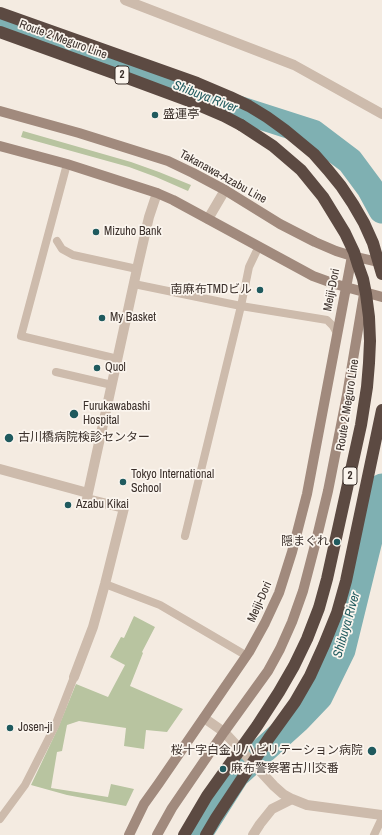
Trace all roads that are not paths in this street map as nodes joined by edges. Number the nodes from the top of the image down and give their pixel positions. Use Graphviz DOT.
graph roads {
  1 [pos="125,0"];
  2 [pos="0,13"];
  3 [pos="0,32"];
  4 [pos="0,111"];
  5 [pos="382,114"];
  6 [pos="0,146"];
  7 [pos="67,164"];
  8 [pos="225,190"];
  9 [pos="157,193"];
  10 [pos="208,219"];
  11 [pos="57,241"];
  12 [pos="259,246"];
  13 [pos="352,256"];
  14 [pos="382,263"];
  15 [pos="137,269"];
  16 [pos="382,274"];
  17 [pos="134,284"];
  18 [pos="346,287"];
  19 [pos="364,292"];
  20 [pos="382,297"];
  21 [pos="241,306"];
  22 [pos="337,333"];
  23 [pos="118,359"];
  24 [pos="56,372"];
  25 [pos="112,386"];
  26 [pos="382,410"];
  27 [pos="0,469"];
  28 [pos="88,494"];
  29 [pos="185,536"];
  30 [pos="105,584"];
  31 [pos="247,656"];
  32 [pos="74,677"];
  33 [pos="204,718"];
  34 [pos="224,732"];
  35 [pos="292,799"];
  36 [pos="382,815"];
  37 [pos="382,818"];
  38 [pos="0,819"];
  39 [pos="129,835"];
  40 [pos="157,835"];
  41 [pos="184,835"];
  42 [pos="206,835"];
  43 [pos="253,835"];
  44 [pos="374,835"];
  1 -- 5 [label="street"];
  2 -- 16 [label="highway, Route 2 Meguro Line / 2, bridge"];
  3 -- 41 [label="highway, Route 2 Meguro Line / 2, bridge"];
  4 -- 8 [label="main road, Takanawa-Azabu Line"];
  6 -- 7 [label="main road"];
  7 -- 9 [label="main road"];
  7 -- 23 [label="lane"];
  8 -- 10 [label="street"];
  8 -- 13 [label="main road, Takanawa-Azabu Line"];
  9 -- 10 [label="main road"];
  9 -- 15 [label="street"];
  10 -- 12 [label="main road"];
  11 -- 15 [label="lane"];
  12 -- 18 [label="main road"];
  12 -- 21 [label="lane"];
  13 -- 14 [label="main road, Takanawa-Azabu Line"];
  13 -- 18 [label="main road, Meiji-Dori"];
  13 -- 19 [label="main road, Meiji-Dori"];
  15 -- 17 [label="street"];
  17 -- 21 [label="lane"];
  17 -- 23 [label="street"];
  18 -- 19 [label="main road"];
  18 -- 22 [label="main road, Meiji-Dori"];
  19 -- 20 [label="main road"];
  19 -- 34 [label="main road, Meiji-Dori"];
  21 -- 22 [label="lane"];
  21 -- 29 [label="lane"];
  22 -- 31 [label="main road, Meiji-Dori"];
  23 -- 25 [label="street"];
  24 -- 25 [label="lane"];
  25 -- 28 [label="street"];
  26 -- 42 [label="highway, 2, bridge"];
  27 -- 28 [label="street"];
  28 -- 30 [label="street"];
  30 -- 31 [label="lane"];
  30 -- 32 [label="street"];
  31 -- 33 [label="main road, Meiji-Dori"];
  32 -- 38 [label="lane"];
  33 -- 34 [label="street"];
  33 -- 39 [label="main road, Meiji-Dori"];
  34 -- 35 [label="street, bridge"];
  34 -- 40 [label="main road, Meiji-Dori"];
  35 -- 36 [label="street"];
  35 -- 43 [label="street"];
  37 -- 44 [label="lane"];
}
